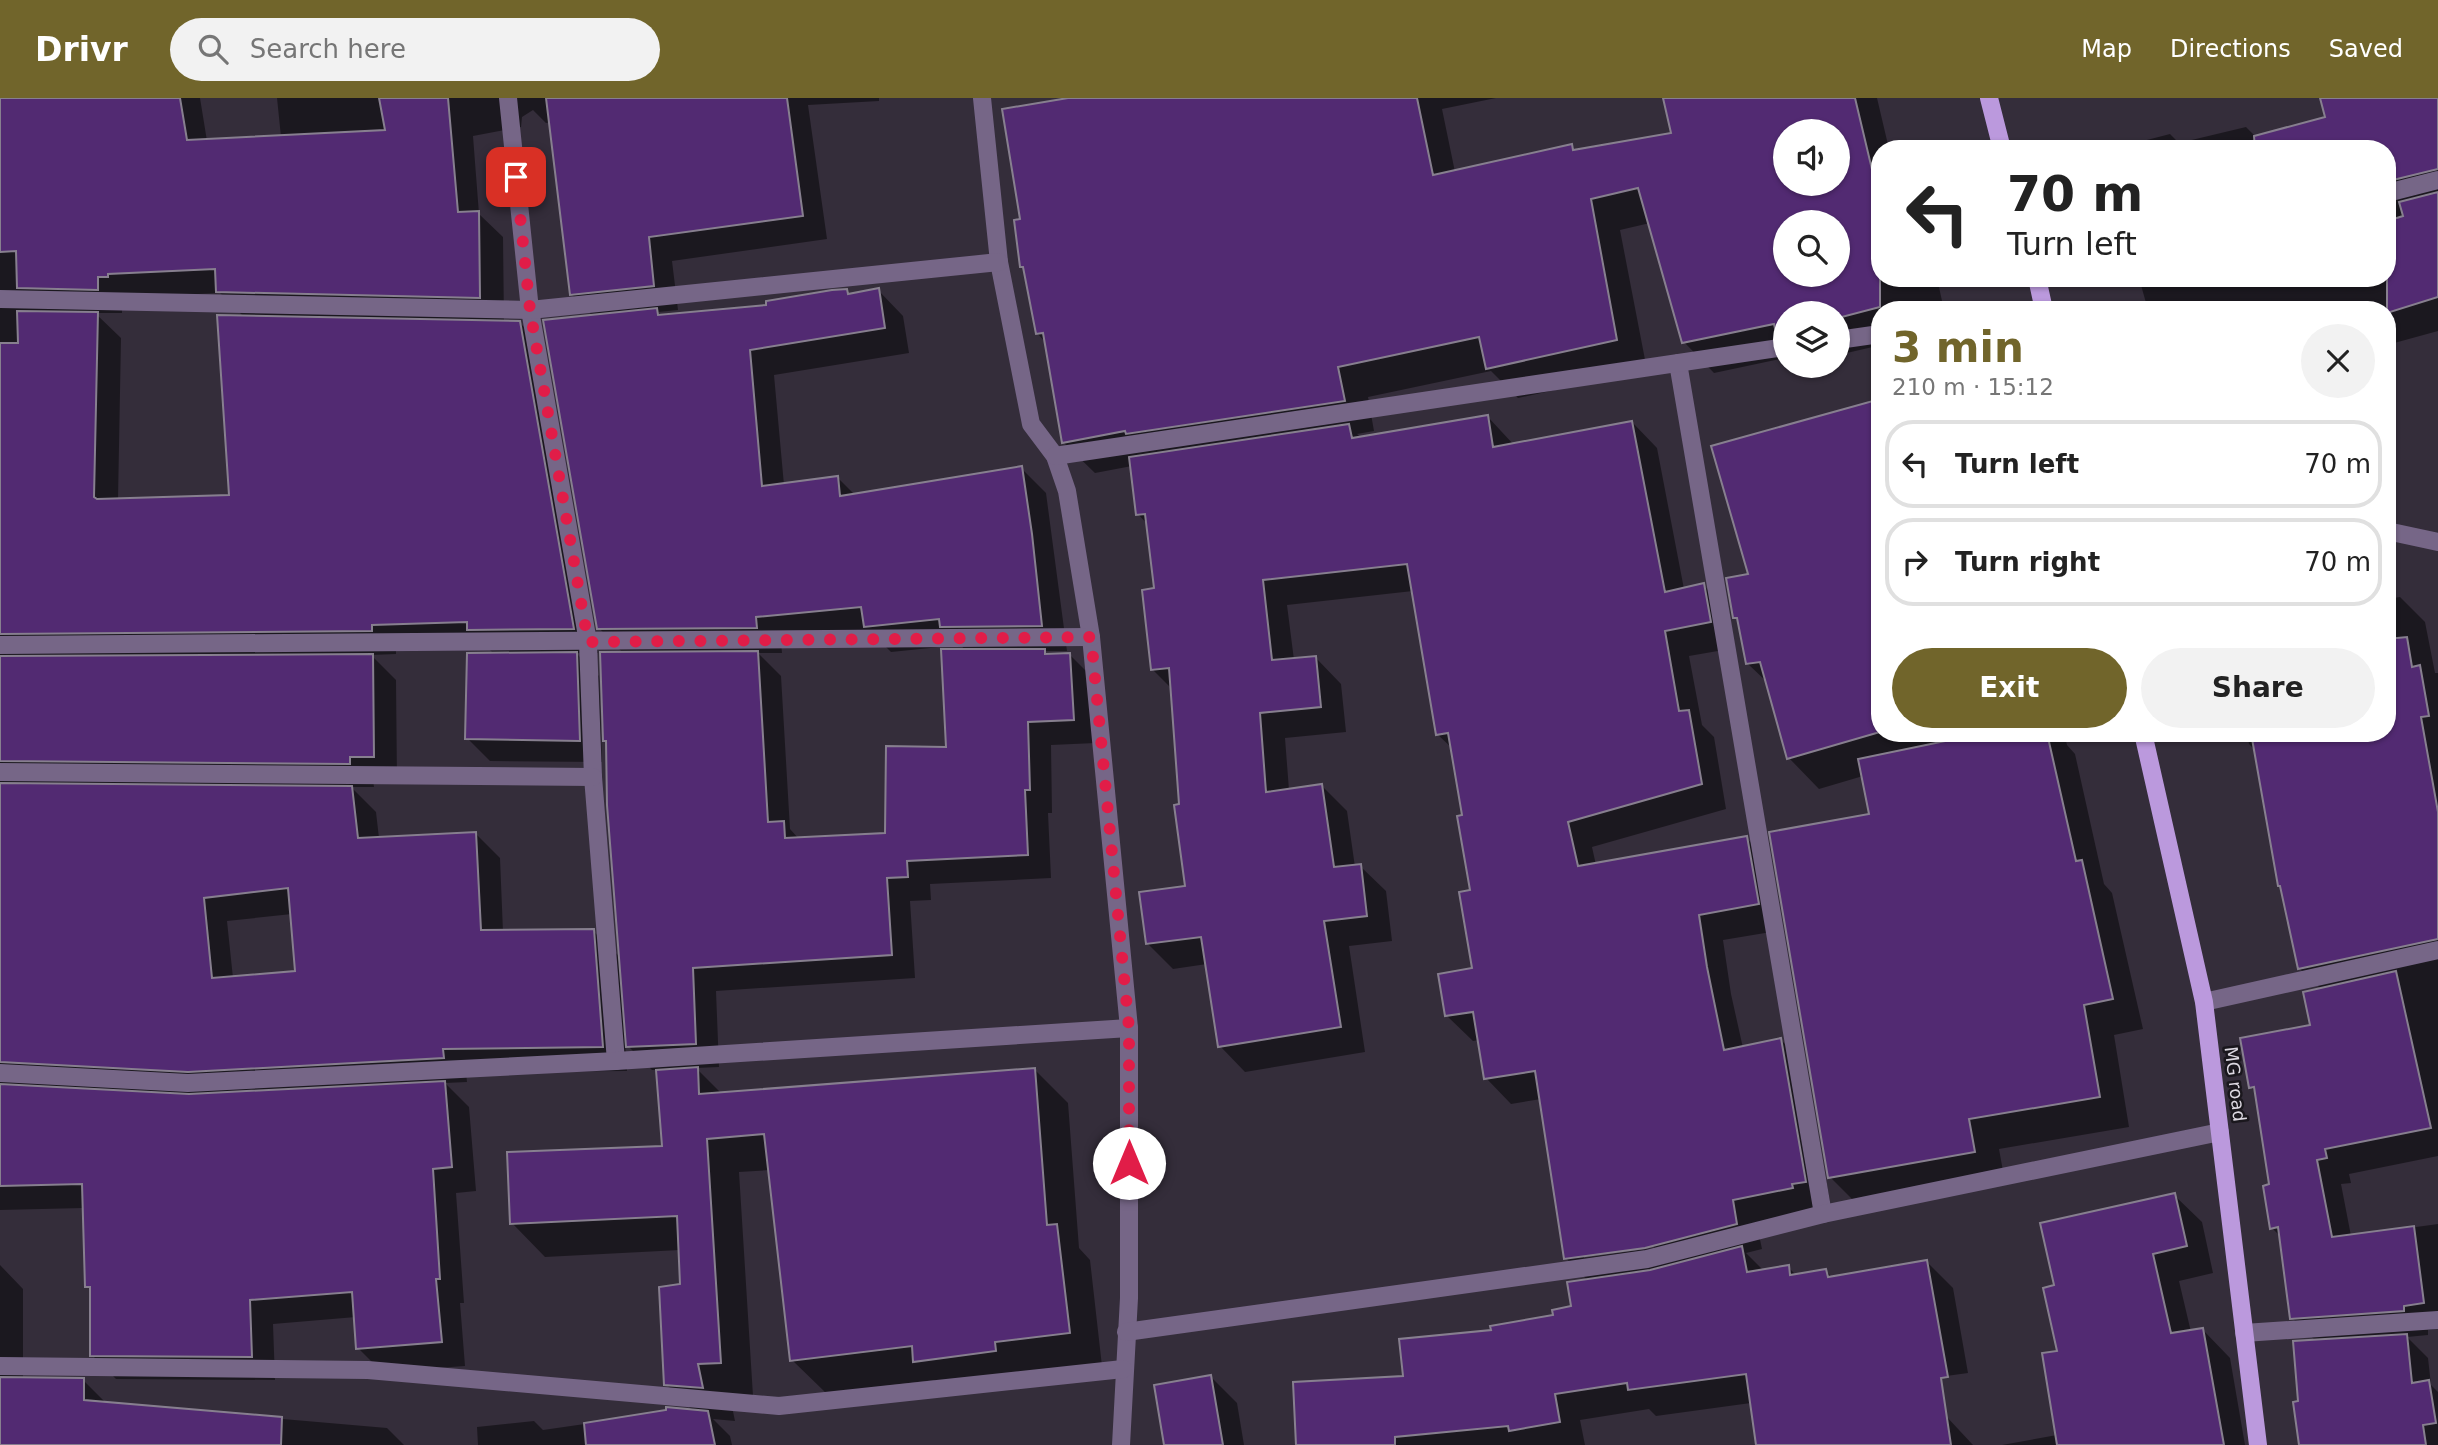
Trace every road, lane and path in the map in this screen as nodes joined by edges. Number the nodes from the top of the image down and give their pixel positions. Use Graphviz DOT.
graph roads {
  1 [pos="508,98"];
  2 [pos="982,98"];
  3 [pos="1989,98"];
  4 [pos="2000,140"];
  5 [pos="2438,180"];
  6 [pos="2396,191"];
  7 [pos="999,262"];
  8 [pos="0,299"];
  9 [pos="530,310"];
  10 [pos="1871,335"];
  11 [pos="1850,338"];
  12 [pos="1773,349"];
  13 [pos="1678,363"];
  14 [pos="1055,456"];
  15 [pos="2396,533"];
  16 [pos="2438,542"];
  17 [pos="1091,637"];
  18 [pos="588,642"];
  19 [pos="0,645"];
  20 [pos="2145,742"];
  21 [pos="0,772"];
  22 [pos="593,776"];
  23 [pos="2438,950"];
  24 [pos="2204,1002"];
  25 [pos="1129,1028"];
  26 [pos="616,1060"];
  27 [pos="0,1073"];
  28 [pos="2220,1132"];
  29 [pos="1823,1214"];
  30 [pos="2438,1320"];
  31 [pos="1126,1332"];
  32 [pos="2244,1333"];
  33 [pos="0,1366"];
  34 [pos="1123,1370"];
  35 [pos="1121,1445"];
  36 [pos="2258,1445"];
  1 -- 9 [label="street"];
  2 -- 7 [label="street"];
  3 -- 4 [label="main road"];
  5 -- 6 [label="street"];
  7 -- 9 [label="street"];
  7 -- 14 [label="street"];
  8 -- 9 [label="street"];
  9 -- 18 [label="street"];
  10 -- 11 [label="street"];
  12 -- 13 [label="street"];
  13 -- 14 [label="street"];
  13 -- 29 [label="street"];
  14 -- 17 [label="street"];
  15 -- 16 [label="street"];
  17 -- 18 [label="street"];
  17 -- 25 [label="street"];
  18 -- 19 [label="street"];
  18 -- 22 [label="street"];
  20 -- 24 [label="main road, MG road"];
  21 -- 22 [label="street"];
  22 -- 26 [label="street"];
  23 -- 24 [label="street"];
  24 -- 28 [label="main road, MG road"];
  25 -- 26 [label="street"];
  25 -- 31 [label="street"];
  26 -- 27 [label="street"];
  28 -- 29 [label="street"];
  28 -- 32 [label="main road, MG road"];
  29 -- 31 [label="street"];
  30 -- 32 [label="street"];
  31 -- 34 [label="street"];
  32 -- 36 [label="main road, MG road"];
  33 -- 34 [label="street"];
  34 -- 35 [label="street"];
}
